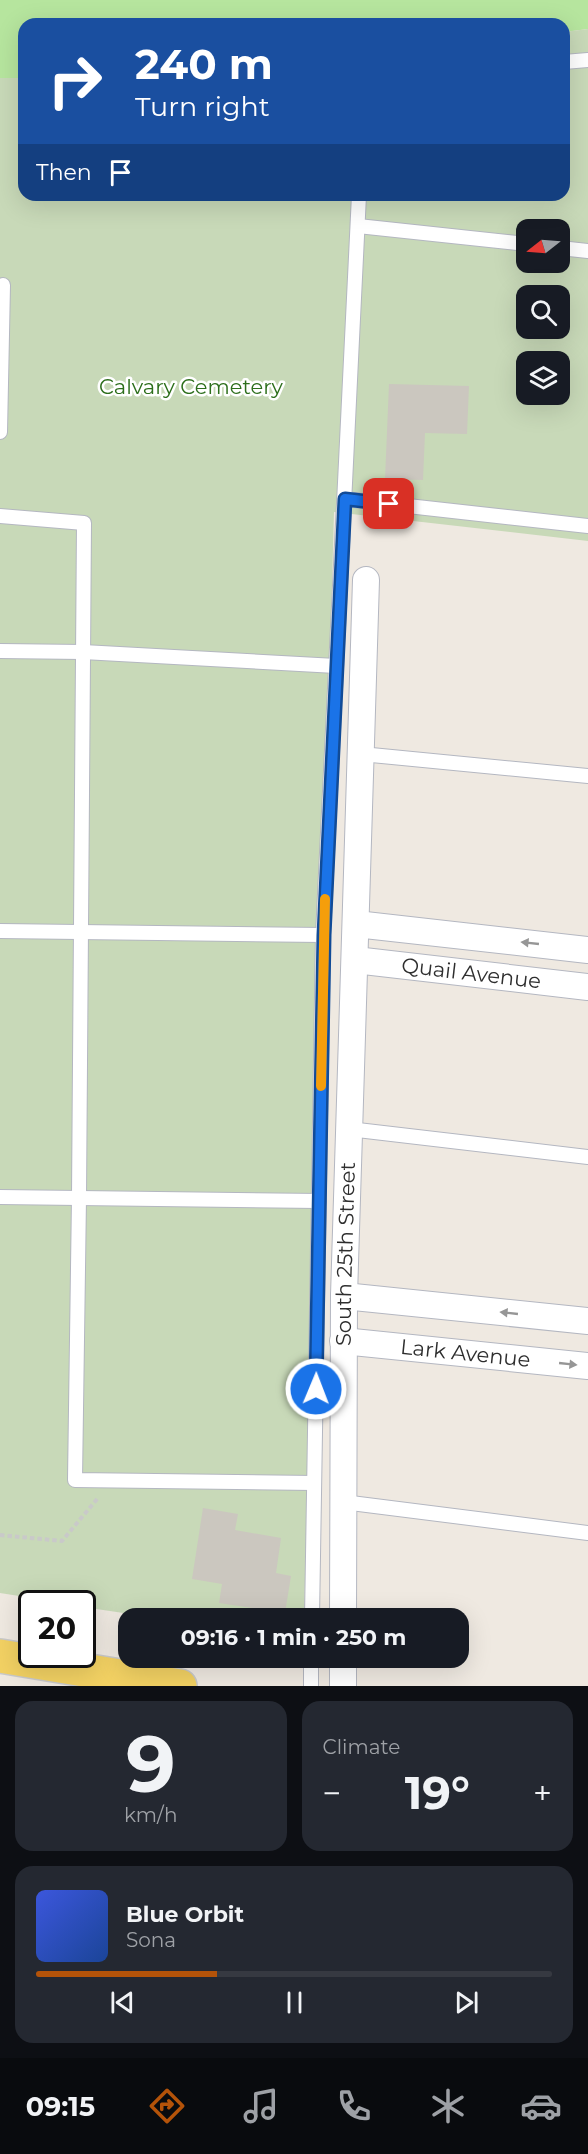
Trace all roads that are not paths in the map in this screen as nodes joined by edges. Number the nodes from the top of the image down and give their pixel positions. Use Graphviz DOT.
graph roads {
  1 [pos="588,60"];
  2 [pos="570,62"];
  3 [pos="359,201"];
  4 [pos="358,226"];
  5 [pos="516,243"];
  6 [pos="570,249"];
  7 [pos="588,251"];
  8 [pos="3,285"];
  9 [pos="0,432"];
  10 [pos="345,499"];
  11 [pos="0,516"];
  12 [pos="588,526"];
  13 [pos="366,580"];
  14 [pos="0,651"];
  15 [pos="83,652"];
  16 [pos="336,666"];
  17 [pos="361,754"];
  18 [pos="588,776"];
  19 [pos="356,924"];
  20 [pos="0,931"];
  21 [pos="81,932"];
  22 [pos="324,935"];
  23 [pos="495,939"];
  24 [pos="588,950"];
  25 [pos="355,960"];
  26 [pos="491,976"];
  27 [pos="588,987"];
  28 [pos="349,1129"];
  29 [pos="588,1157"];
  30 [pos="0,1197"];
  31 [pos="79,1198"];
  32 [pos="319,1201"];
  33 [pos="344,1296"];
  34 [pos="588,1321"];
  35 [pos="343,1341"];
  36 [pos="588,1366"];
  37 [pos="314,1483"];
  38 [pos="343,1502"];
  39 [pos="588,1533"];
  40 [pos="312,1608"];
  41 [pos="343,1608"];
  42 [pos="0,1656"];
  43 [pos="311,1668"];
  44 [pos="343,1668"];
  45 [pos="127,1682"];
  46 [pos="180,1686"];
  47 [pos="310,1686"];
  48 [pos="343,1686"];
  1 -- 2 [label="lane"];
  3 -- 4 [label="lane"];
  4 -- 5 [label="lane"];
  4 -- 10 [label="lane"];
  6 -- 7 [label="lane"];
  8 -- 9 [label="lane"];
  10 -- 12 [label="lane"];
  10 -- 16 [label="lane"];
  11 -- 15 [label="lane"];
  13 -- 17 [label="street, South 25th Street"];
  14 -- 15 [label="lane"];
  15 -- 16 [label="lane"];
  15 -- 21 [label="lane"];
  16 -- 22 [label="lane"];
  17 -- 18 [label="lane"];
  17 -- 19 [label="street, South 25th Street"];
  19 -- 23 [label="street, Quail Avenue"];
  19 -- 25 [label="street, South 25th Street"];
  20 -- 21 [label="lane"];
  21 -- 22 [label="lane"];
  21 -- 31 [label="lane"];
  22 -- 32 [label="lane"];
  24 -- 23 [label="street, Quail Avenue, one-way"];
  23 -- 26 [label="street"];
  25 -- 26 [label="street, Quail Avenue"];
  25 -- 28 [label="street, South 25th Street"];
  26 -- 27 [label="street, Quail Avenue"];
  28 -- 29 [label="lane"];
  28 -- 33 [label="street, South 25th Street"];
  30 -- 31 [label="lane"];
  31 -- 32 [label="lane"];
  31 -- 37 [label="lane"];
  32 -- 37 [label="lane"];
  34 -- 33 [label="street, Lark Avenue, one-way"];
  33 -- 35 [label="street, South 25th Street"];
  35 -- 36 [label="street, Lark Avenue, one-way"];
  35 -- 38 [label="street, South 25th Street"];
  37 -- 40 [label="lane"];
  38 -- 39 [label="lane"];
  38 -- 41 [label="street, South 25th Street"];
  42 -- 45 [label="main road"];
  43 -- 47 [label="lane"];
  44 -- 48 [label="street"];
  45 -- 46 [label="main road"];
}
